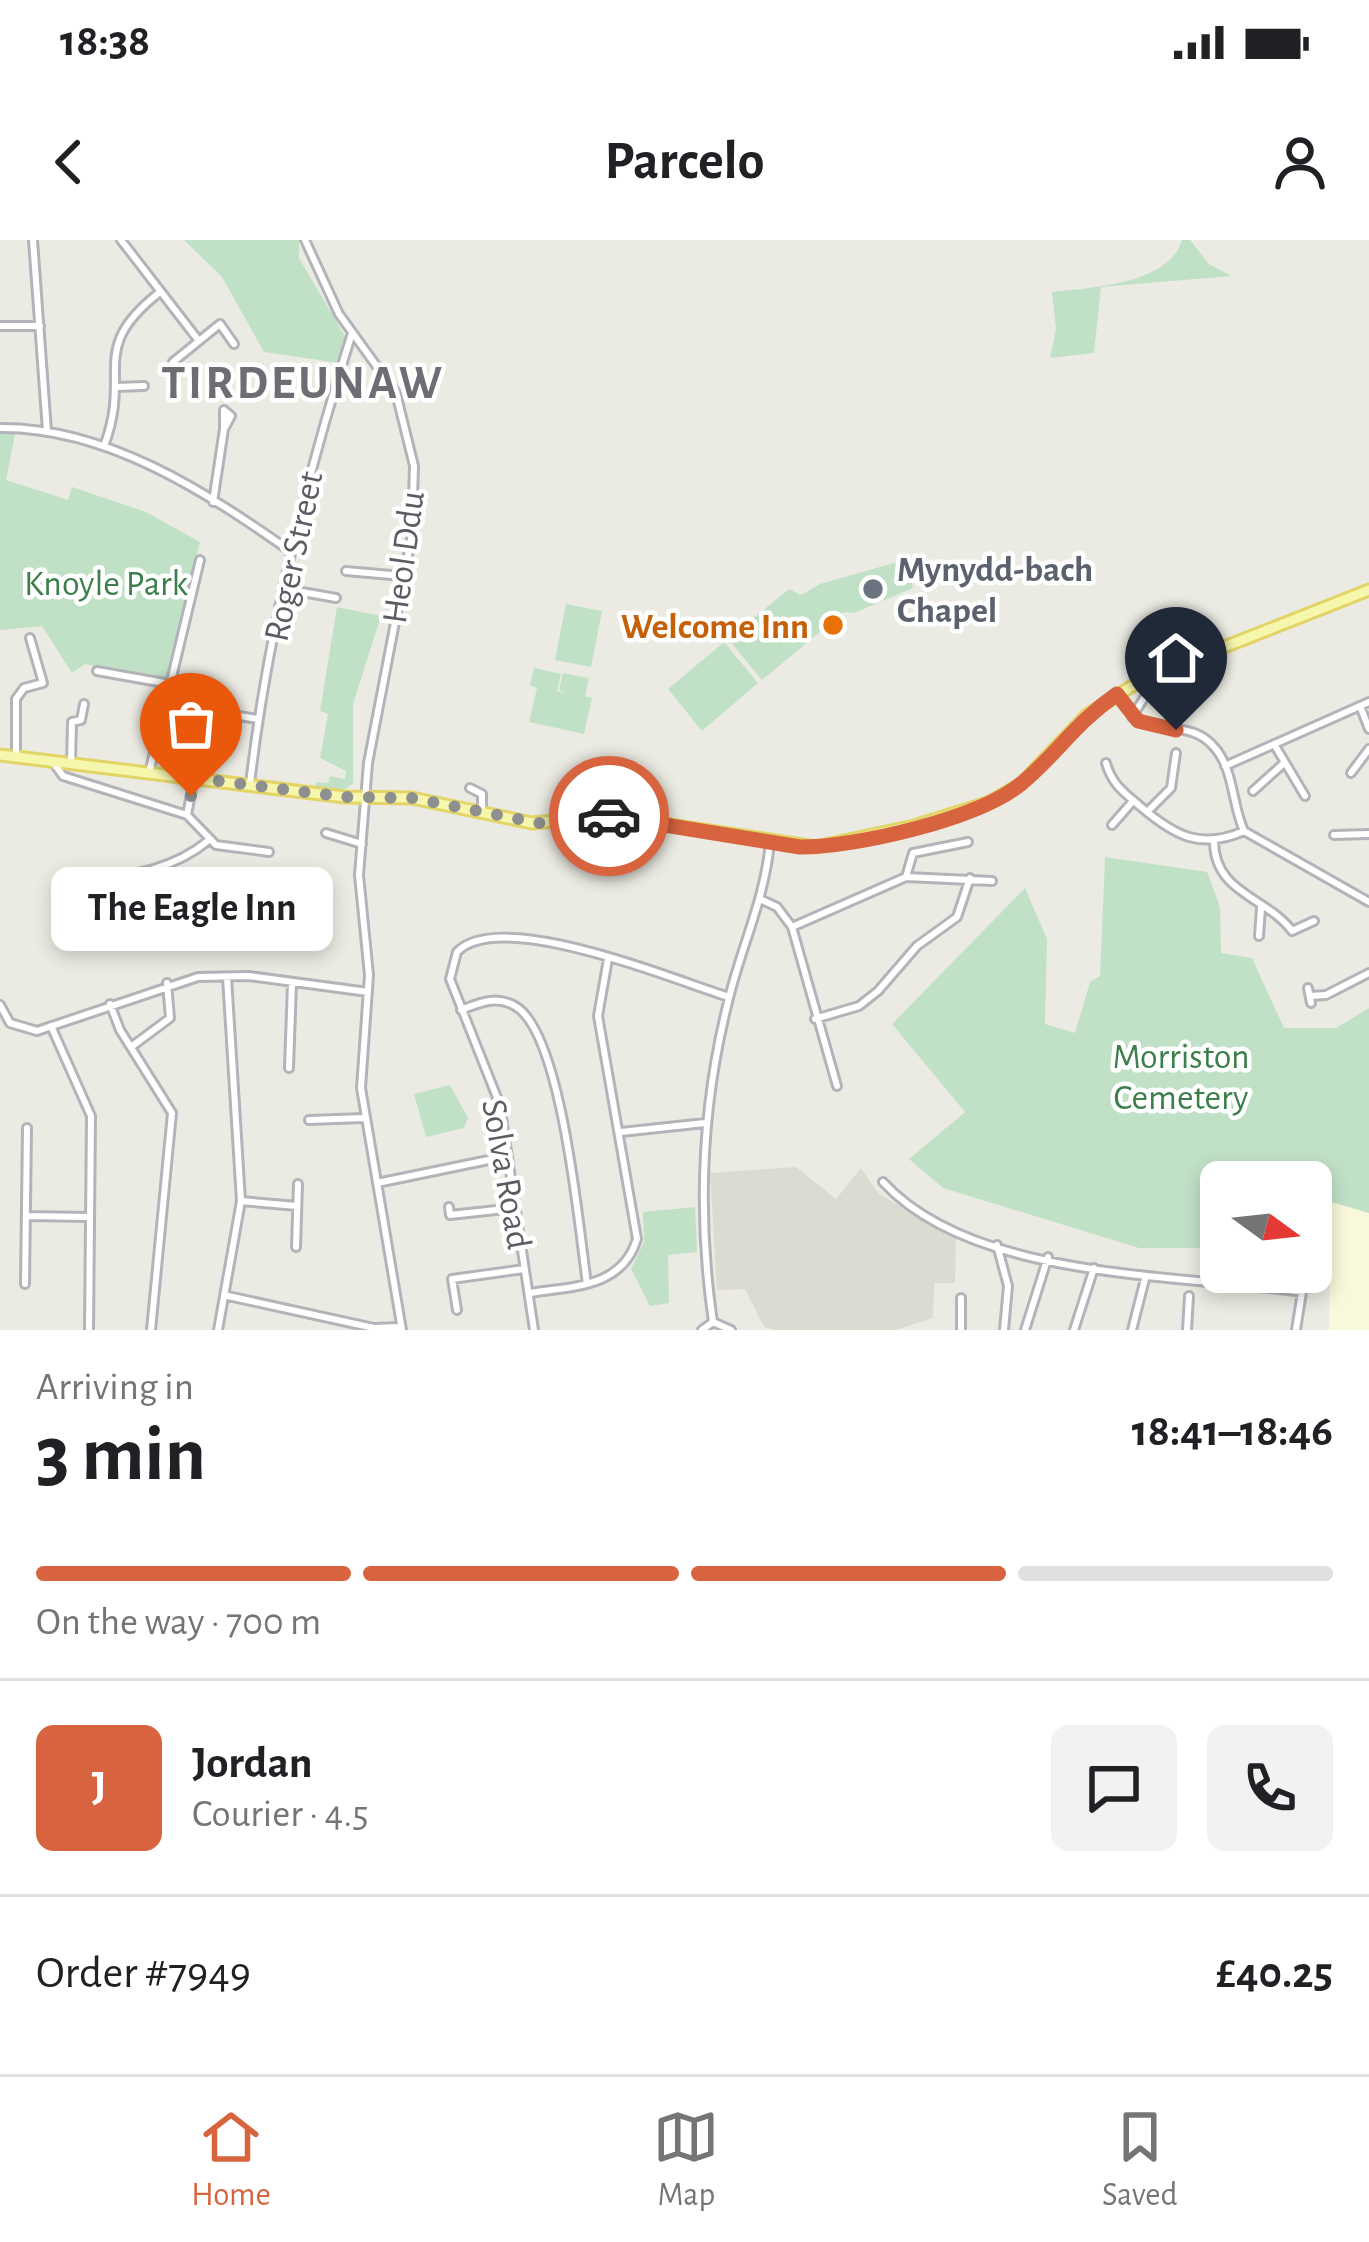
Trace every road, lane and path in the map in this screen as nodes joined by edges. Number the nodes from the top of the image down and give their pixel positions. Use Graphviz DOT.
graph roads {
  1 [pos="33,240"];
  2 [pos="121,240"];
  3 [pos="305,240"];
  4 [pos="160,292"];
  5 [pos="0,326"];
  6 [pos="40,326"];
  7 [pos="352,332"];
  8 [pos="199,341"];
  9 [pos="234,344"];
  10 [pos="173,362"];
  11 [pos="144,386"];
  12 [pos="116,387"];
  13 [pos="0,428"];
  14 [pos="224,429"];
  15 [pos="47,431"];
  16 [pos="104,446"];
  17 [pos="214,502"];
  18 [pos="290,551"];
  19 [pos="200,560"];
  20 [pos="346,571"];
  21 [pos="391,575"];
  22 [pos="285,589"];
  23 [pos="1369,590"];
  24 [pos="336,598"];
  25 [pos="30,638"];
  26 [pos="1199,670"];
  27 [pos="97,671"];
  28 [pos="170,685"];
  29 [pos="1117,694"];
  30 [pos="84,704"];
  31 [pos="1365,704"];
  32 [pos="216,712"];
  33 [pos="1132,717"];
  34 [pos="257,719"];
  35 [pos="1369,729"];
  36 [pos="1274,744"];
  37 [pos="1369,749"];
  38 [pos="1176,753"];
  39 [pos="0,755"];
  40 [pos="16,758"];
  41 [pos="53,762"];
  42 [pos="71,764"];
  43 [pos="1106,764"];
  44 [pos="1283,764"];
  45 [pos="1226,766"];
  46 [pos="149,773"];
  47 [pos="1351,773"];
  48 [pos="194,778"];
  49 [pos="250,784"];
  50 [pos="470,788"];
  51 [pos="1252,790"];
  52 [pos="1306,796"];
  53 [pos="365,797"];
  54 [pos="1133,801"];
  55 [pos="482,809"];
  56 [pos="1147,812"];
  57 [pos="187,815"];
  58 [pos="1112,825"];
  59 [pos="1244,831"];
  60 [pos="326,833"];
  61 [pos="1369,834"];
  62 [pos="1334,835"];
  63 [pos="208,840"];
  64 [pos="1214,841"];
  65 [pos="770,842"];
  66 [pos="968,842"];
  67 [pos="362,844"];
  68 [pos="269,852"];
  69 [pos="906,877"];
  70 [pos="970,878"];
  71 [pos="67,879"];
  72 [pos="992,881"];
  73 [pos="1367,896"];
  74 [pos="762,900"];
  75 [pos="1261,908"];
  76 [pos="1314,921"];
  77 [pos="792,927"];
  78 [pos="1258,936"];
  79 [pos="608,958"];
  80 [pos="1369,973"];
  81 [pos="227,976"];
  82 [pos="292,982"];
  83 [pos="167,983"];
  84 [pos="368,992"];
  85 [pos="1310,995"];
  86 [pos="729,998"];
  87 [pos="110,1004"];
  88 [pos="0,1005"];
  89 [pos="461,1010"];
  90 [pos="815,1019"];
  91 [pos="51,1026"];
  92 [pos="131,1047"];
  93 [pos="289,1068"];
  94 [pos="837,1086"];
  95 [pos="364,1118"];
  96 [pos="310,1120"];
  97 [pos="705,1123"];
  98 [pos="27,1128"];
  99 [pos="621,1132"];
  100 [pos="508,1156"];
  101 [pos="883,1182"];
  102 [pos="376,1183"];
  103 [pos="298,1184"];
  104 [pos="241,1201"];
  105 [pos="297,1206"];
  106 [pos="449,1207"];
  107 [pos="515,1208"];
  108 [pos="26,1216"];
  109 [pos="89,1217"];
  110 [pos="997,1245"];
  111 [pos="296,1247"];
  112 [pos="1048,1257"];
  113 [pos="1094,1268"];
  114 [pos="524,1269"];
  115 [pos="1144,1280"];
  116 [pos="25,1284"];
  117 [pos="587,1284"];
  118 [pos="528,1293"];
  119 [pos="227,1296"];
  120 [pos="1190,1296"];
  121 [pos="961,1298"];
  122 [pos="458,1310"];
  123 [pos="713,1322"];
  124 [pos="402,1328"];
  125 [pos="89,1330"];
  126 [pos="151,1330"];
  127 [pos="218,1330"];
  128 [pos="534,1330"];
  129 [pos="702,1330"];
  130 [pos="731,1330"];
  131 [pos="961,1330"];
  132 [pos="1004,1330"];
  133 [pos="1024,1330"];
  134 [pos="1074,1330"];
  135 [pos="1132,1330"];
  136 [pos="1187,1330"];
  137 [pos="1296,1330"];
  1 -- 6 [label="street"];
  2 -- 4 [label="street"];
  3 -- 7 [label="street, Heol Ddu"];
  4 -- 8 [label="street"];
  4 -- 12 [label="street"];
  5 -- 6 [label="street"];
  6 -- 15 [label="street"];
  7 -- 18 [label="street, Roger Street"];
  7 -- 53 [label="street, Heol Ddu"];
  8 -- 9 [label="street"];
  8 -- 10 [label="street"];
  11 -- 12 [label="street"];
  12 -- 16 [label="street"];
  13 -- 15 [label="street"];
  14 -- 17 [label="street"];
  15 -- 16 [label="street"];
  16 -- 17 [label="street"];
  17 -- 18 [label="street"];
  18 -- 22 [label="street, Roger Street"];
  19 -- 28 [label="street"];
  20 -- 21 [label="street"];
  22 -- 24 [label="street"];
  22 -- 34 [label="street, Roger Street"];
  23 -- 29 [label="main road"];
  25 -- 40 [label="street"];
  26 -- 33 [label="street"];
  27 -- 28 [label="street"];
  28 -- 46 [label="street"];
  29 -- 33 [label="street"];
  29 -- 65 [label="main road"];
  30 -- 42 [label="street"];
  31 -- 35 [label="street"];
  31 -- 36 [label="street"];
  32 -- 34 [label="street"];
  33 -- 45 [label="street"];
  34 -- 49 [label="street, Roger Street"];
  36 -- 44 [label="street"];
  36 -- 45 [label="street"];
  37 -- 47 [label="street"];
  38 -- 56 [label="street"];
  39 -- 40 [label="main road"];
  40 -- 41 [label="main road"];
  41 -- 42 [label="main road"];
  41 -- 57 [label="street"];
  42 -- 46 [label="main road"];
  43 -- 54 [label="street"];
  44 -- 51 [label="street"];
  44 -- 52 [label="street"];
  45 -- 59 [label="street"];
  46 -- 48 [label="main road"];
  48 -- 49 [label="main road"];
  48 -- 57 [label="street"];
  49 -- 53 [label="main road"];
  50 -- 55 [label="street"];
  53 -- 55 [label="main road"];
  53 -- 67 [label="street, Heol Ddu"];
  54 -- 56 [label="street"];
  54 -- 58 [label="street"];
  55 -- 65 [label="main road"];
  56 -- 64 [label="street"];
  57 -- 63 [label="street"];
  59 -- 64 [label="street"];
  59 -- 73 [label="street"];
  60 -- 67 [label="street"];
  61 -- 62 [label="street"];
  63 -- 68 [label="street"];
  63 -- 71 [label="street"];
  64 -- 75 [label="street"];
  65 -- 74 [label="street"];
  66 -- 69 [label="street"];
  67 -- 84 [label="street, Heol Ddu"];
  69 -- 70 [label="street"];
  69 -- 77 [label="street"];
  70 -- 72 [label="street"];
  70 -- 90 [label="street"];
  74 -- 77 [label="street"];
  74 -- 86 [label="street"];
  75 -- 76 [label="street"];
  75 -- 78 [label="street"];
  77 -- 90 [label="street"];
  79 -- 86 [label="street, Solva Road"];
  79 -- 89 [label="street, Solva Road"];
  79 -- 99 [label="street"];
  80 -- 85 [label="street"];
  81 -- 82 [label="street"];
  81 -- 83 [label="street"];
  81 -- 104 [label="street"];
  82 -- 84 [label="street"];
  82 -- 93 [label="street"];
  83 -- 87 [label="street"];
  83 -- 92 [label="street"];
  84 -- 95 [label="street, Heol Ddu"];
  86 -- 97 [label="street"];
  87 -- 91 [label="street"];
  87 -- 92 [label="street"];
  88 -- 91 [label="street"];
  89 -- 100 [label="street, Solva Road"];
  89 -- 117 [label="street"];
  90 -- 94 [label="street"];
  91 -- 109 [label="street"];
  92 -- 126 [label="street"];
  95 -- 96 [label="street"];
  95 -- 102 [label="street, Heol Ddu"];
  97 -- 99 [label="street"];
  97 -- 123 [label="street"];
  98 -- 108 [label="street"];
  99 -- 117 [label="street"];
  100 -- 102 [label="street"];
  100 -- 107 [label="street, Solva Road"];
  101 -- 110 [label="street"];
  102 -- 124 [label="street, Heol Ddu"];
  103 -- 105 [label="street"];
  104 -- 105 [label="street"];
  104 -- 119 [label="street"];
  105 -- 111 [label="street"];
  106 -- 107 [label="street"];
  107 -- 114 [label="street, Solva Road"];
  108 -- 109 [label="street"];
  108 -- 116 [label="street"];
  109 -- 125 [label="street"];
  110 -- 112 [label="street"];
  110 -- 132 [label="street"];
  112 -- 113 [label="street"];
  112 -- 133 [label="street"];
  113 -- 115 [label="street"];
  113 -- 134 [label="street"];
  114 -- 118 [label="street, Solva Road"];
  114 -- 122 [label="street"];
  115 -- 135 [label="street"];
  115 -- 137 [label="street"];
  117 -- 118 [label="street"];
  118 -- 128 [label="street, Solva Road"];
  119 -- 124 [label="street"];
  119 -- 127 [label="street"];
  120 -- 136 [label="street"];
  121 -- 131 [label="street"];
  123 -- 129 [label="street"];
  123 -- 130 [label="street"];
}
